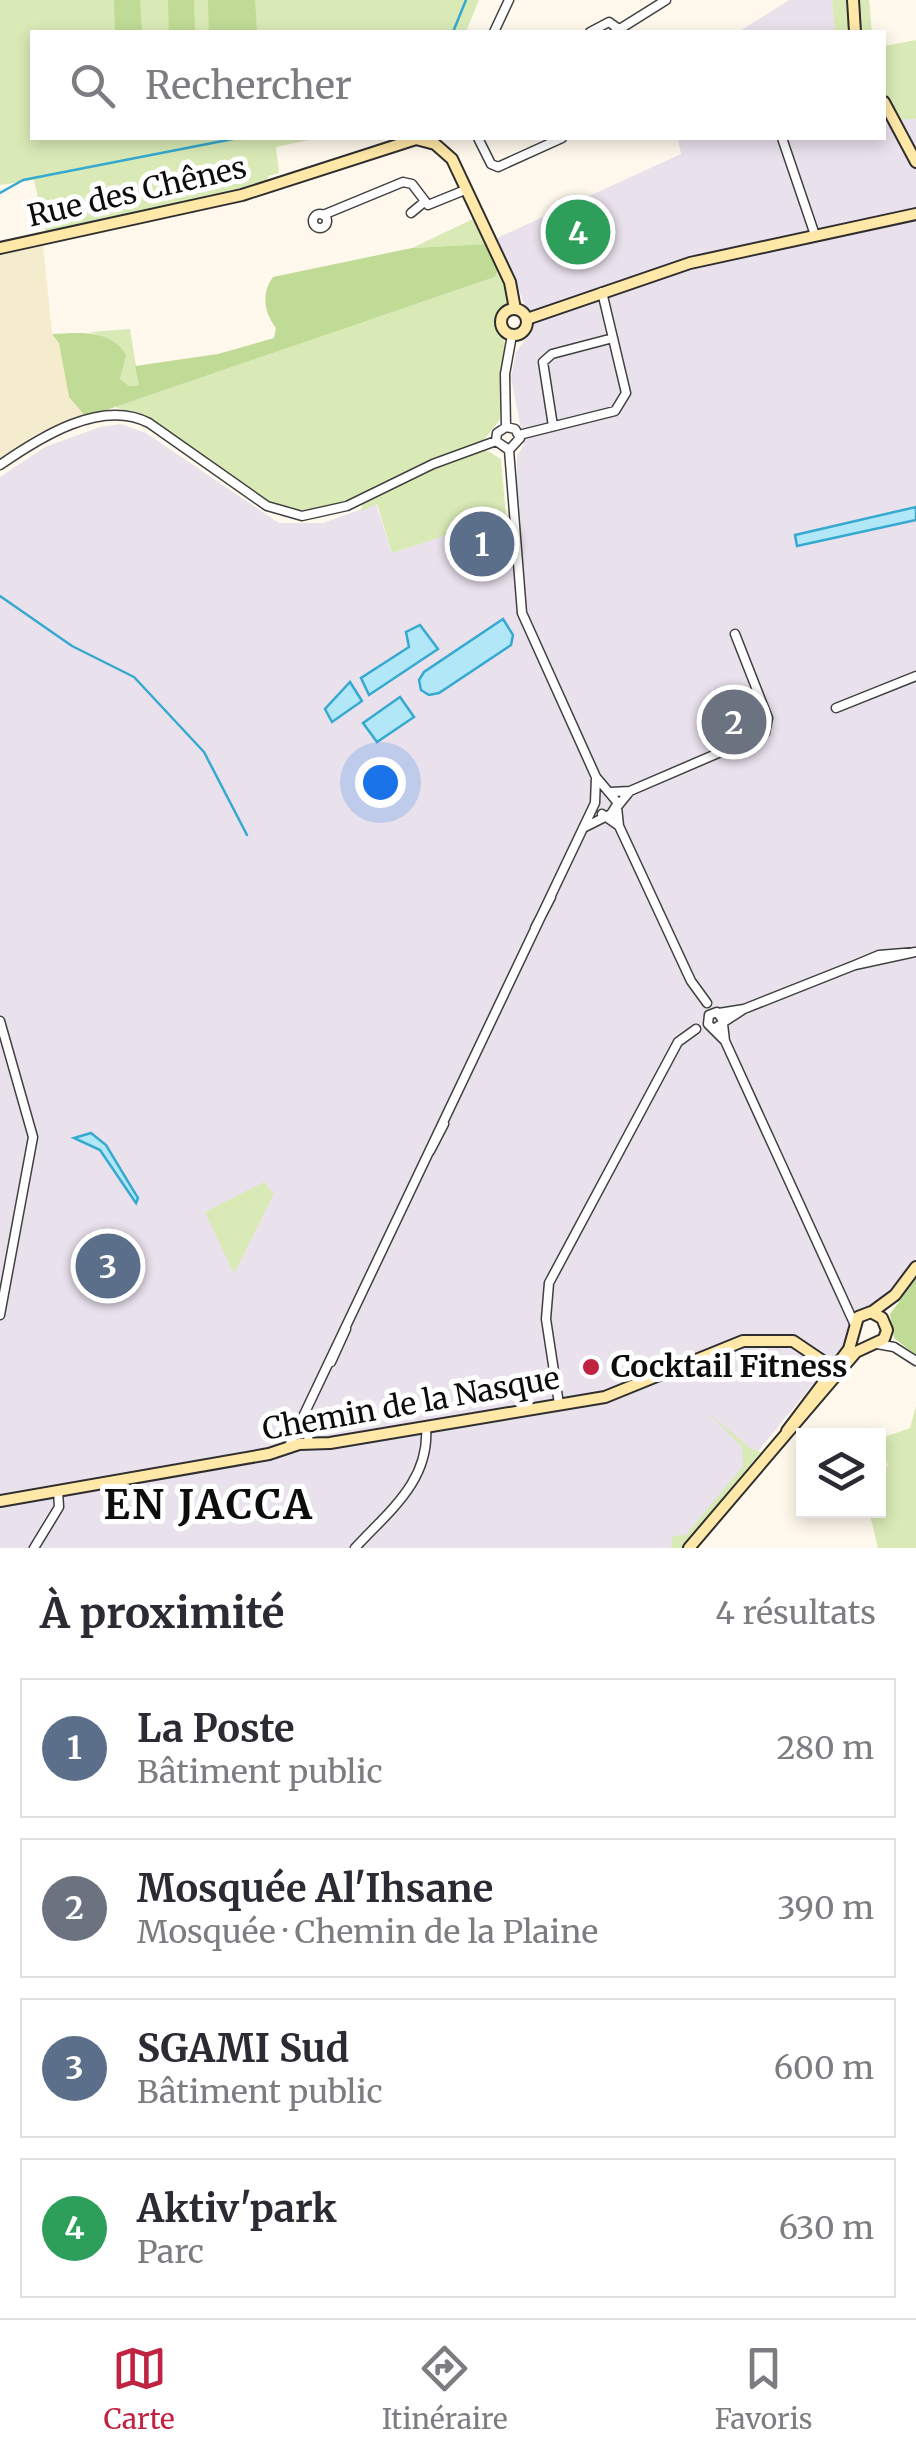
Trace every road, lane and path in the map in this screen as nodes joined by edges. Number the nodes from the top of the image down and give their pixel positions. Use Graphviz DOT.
graph roads {
  1 [pos="508,0"];
  2 [pos="666,0"];
  3 [pos="852,0"];
  4 [pos="495,30"];
  5 [pos="594,30"];
  6 [pos="616,30"];
  7 [pos="619,30"];
  8 [pos="855,30"];
  9 [pos="886,106"];
  10 [pos="479,140"];
  11 [pos="558,140"];
  12 [pos="783,140"];
  13 [pos="431,144"];
  14 [pos="916,162"];
  15 [pos="466,190"];
  16 [pos="424,204"];
  17 [pos="410,213"];
  18 [pos="914,213"];
  19 [pos="323,215"];
  20 [pos="815,235"];
  21 [pos="0,248"];
  22 [pos="602,292"];
  23 [pos="515,309"];
  24 [pos="527,319"];
  25 [pos="512,335"];
  26 [pos="613,338"];
  27 [pos="506,426"];
  28 [pos="553,426"];
  29 [pos="519,435"];
  30 [pos="496,441"];
  31 [pos="508,450"];
  32 [pos="0,465"];
  33 [pos="735,634"];
  34 [pos="916,674"];
  35 [pos="836,708"];
  36 [pos="596,778"];
  37 [pos="630,791"];
  38 [pos="609,792"];
  39 [pos="596,800"];
  40 [pos="617,808"];
  41 [pos="604,815"];
  42 [pos="619,826"];
  43 [pos="583,828"];
  44 [pos="916,952"];
  45 [pos="716,1020"];
  46 [pos="0,1022"];
  47 [pos="916,1267"];
  48 [pos="895,1295"];
  49 [pos="846,1302"];
  50 [pos="869,1313"];
  51 [pos="0,1315"];
  52 [pos="886,1327"];
  53 [pos="854,1330"];
  54 [pos="872,1345"];
  55 [pos="894,1348"];
  56 [pos="816,1358"];
  57 [pos="916,1360"];
  58 [pos="833,1368"];
  59 [pos="822,1383"];
  60 [pos="559,1404"];
  61 [pos="306,1411"];
  62 [pos="426,1427"];
  63 [pos="787,1430"];
  64 [pos="309,1443"];
  65 [pos="289,1446"];
  66 [pos="58,1491"];
  67 [pos="0,1501"];
  68 [pos="34,1548"];
  69 [pos="356,1548"];
  70 [pos="690,1548"];
  1 -- 4 [label="street"];
  2 -- 7 [label="street"];
  3 -- 8 [label="street"];
  5 -- 6 [label="street"];
  9 -- 14 [label="street"];
  10 -- 11 [label="street"];
  12 -- 20 [label="street"];
  13 -- 15 [label="street"];
  13 -- 21 [label="street, Rue des Chênes"];
  15 -- 16 [label="street"];
  15 -- 23 [label="street"];
  16 -- 17 [label="street"];
  16 -- 19 [label="street"];
  18 -- 20 [label="street"];
  20 -- 22 [label="street"];
  22 -- 24 [label="street"];
  22 -- 26 [label="street"];
  23 -- 24 [label="street"];
  23 -- 25 [label="street"];
  24 -- 25 [label="street"];
  25 -- 27 [label="street"];
  26 -- 28 [label="street"];
  26 -- 28 [label="street"];
  27 -- 29 [label="street"];
  27 -- 30 [label="street"];
  28 -- 29 [label="street"];
  29 -- 31 [label="street"];
  30 -- 31 [label="street"];
  30 -- 32 [label="street"];
  31 -- 36 [label="street"];
  33 -- 37 [label="street"];
  34 -- 35 [label="street"];
  36 -- 38 [label="street"];
  36 -- 39 [label="street"];
  37 -- 38 [label="street"];
  37 -- 40 [label="street"];
  38 -- 39 [label="street"];
  38 -- 40 [label="street"];
  39 -- 41 [label="street"];
  39 -- 43 [label="street"];
  40 -- 41 [label="street"];
  40 -- 42 [label="street"];
  41 -- 42 [label="street"];
  41 -- 43 [label="street"];
  42 -- 45 [label="street"];
  43 -- 61 [label="street"];
  44 -- 45 [label="street"];
  45 -- 49 [label="street"];
  45 -- 60 [label="street"];
  46 -- 51 [label="street"];
  47 -- 48 [label="street"];
  48 -- 50 [label="street"];
  48 -- 52 [label="street"];
  49 -- 50 [label="street"];
  49 -- 53 [label="street"];
  50 -- 52 [label="street"];
  50 -- 53 [label="street"];
  52 -- 54 [label="street"];
  52 -- 55 [label="street"];
  53 -- 54 [label="street"];
  53 -- 58 [label="street"];
  54 -- 55 [label="street"];
  54 -- 63 [label="street"];
  55 -- 57 [label="street"];
  56 -- 58 [label="street, Chemin de la Nasque"];
  56 -- 59 [label="street"];
  56 -- 60 [label="street, Chemin de la Nasque"];
  58 -- 59 [label="street"];
  59 -- 63 [label="street"];
  60 -- 62 [label="street, Chemin de la Nasque"];
  61 -- 64 [label="street"];
  61 -- 65 [label="street"];
  62 -- 64 [label="street, Chemin de la Nasque"];
  62 -- 69 [label="street"];
  63 -- 70 [label="street"];
  64 -- 65 [label="street, Chemin de la Nasque"];
  65 -- 66 [label="street, Chemin de la Nasque"];
  66 -- 67 [label="street, Chemin de la Nasque"];
  66 -- 68 [label="street"];
}
